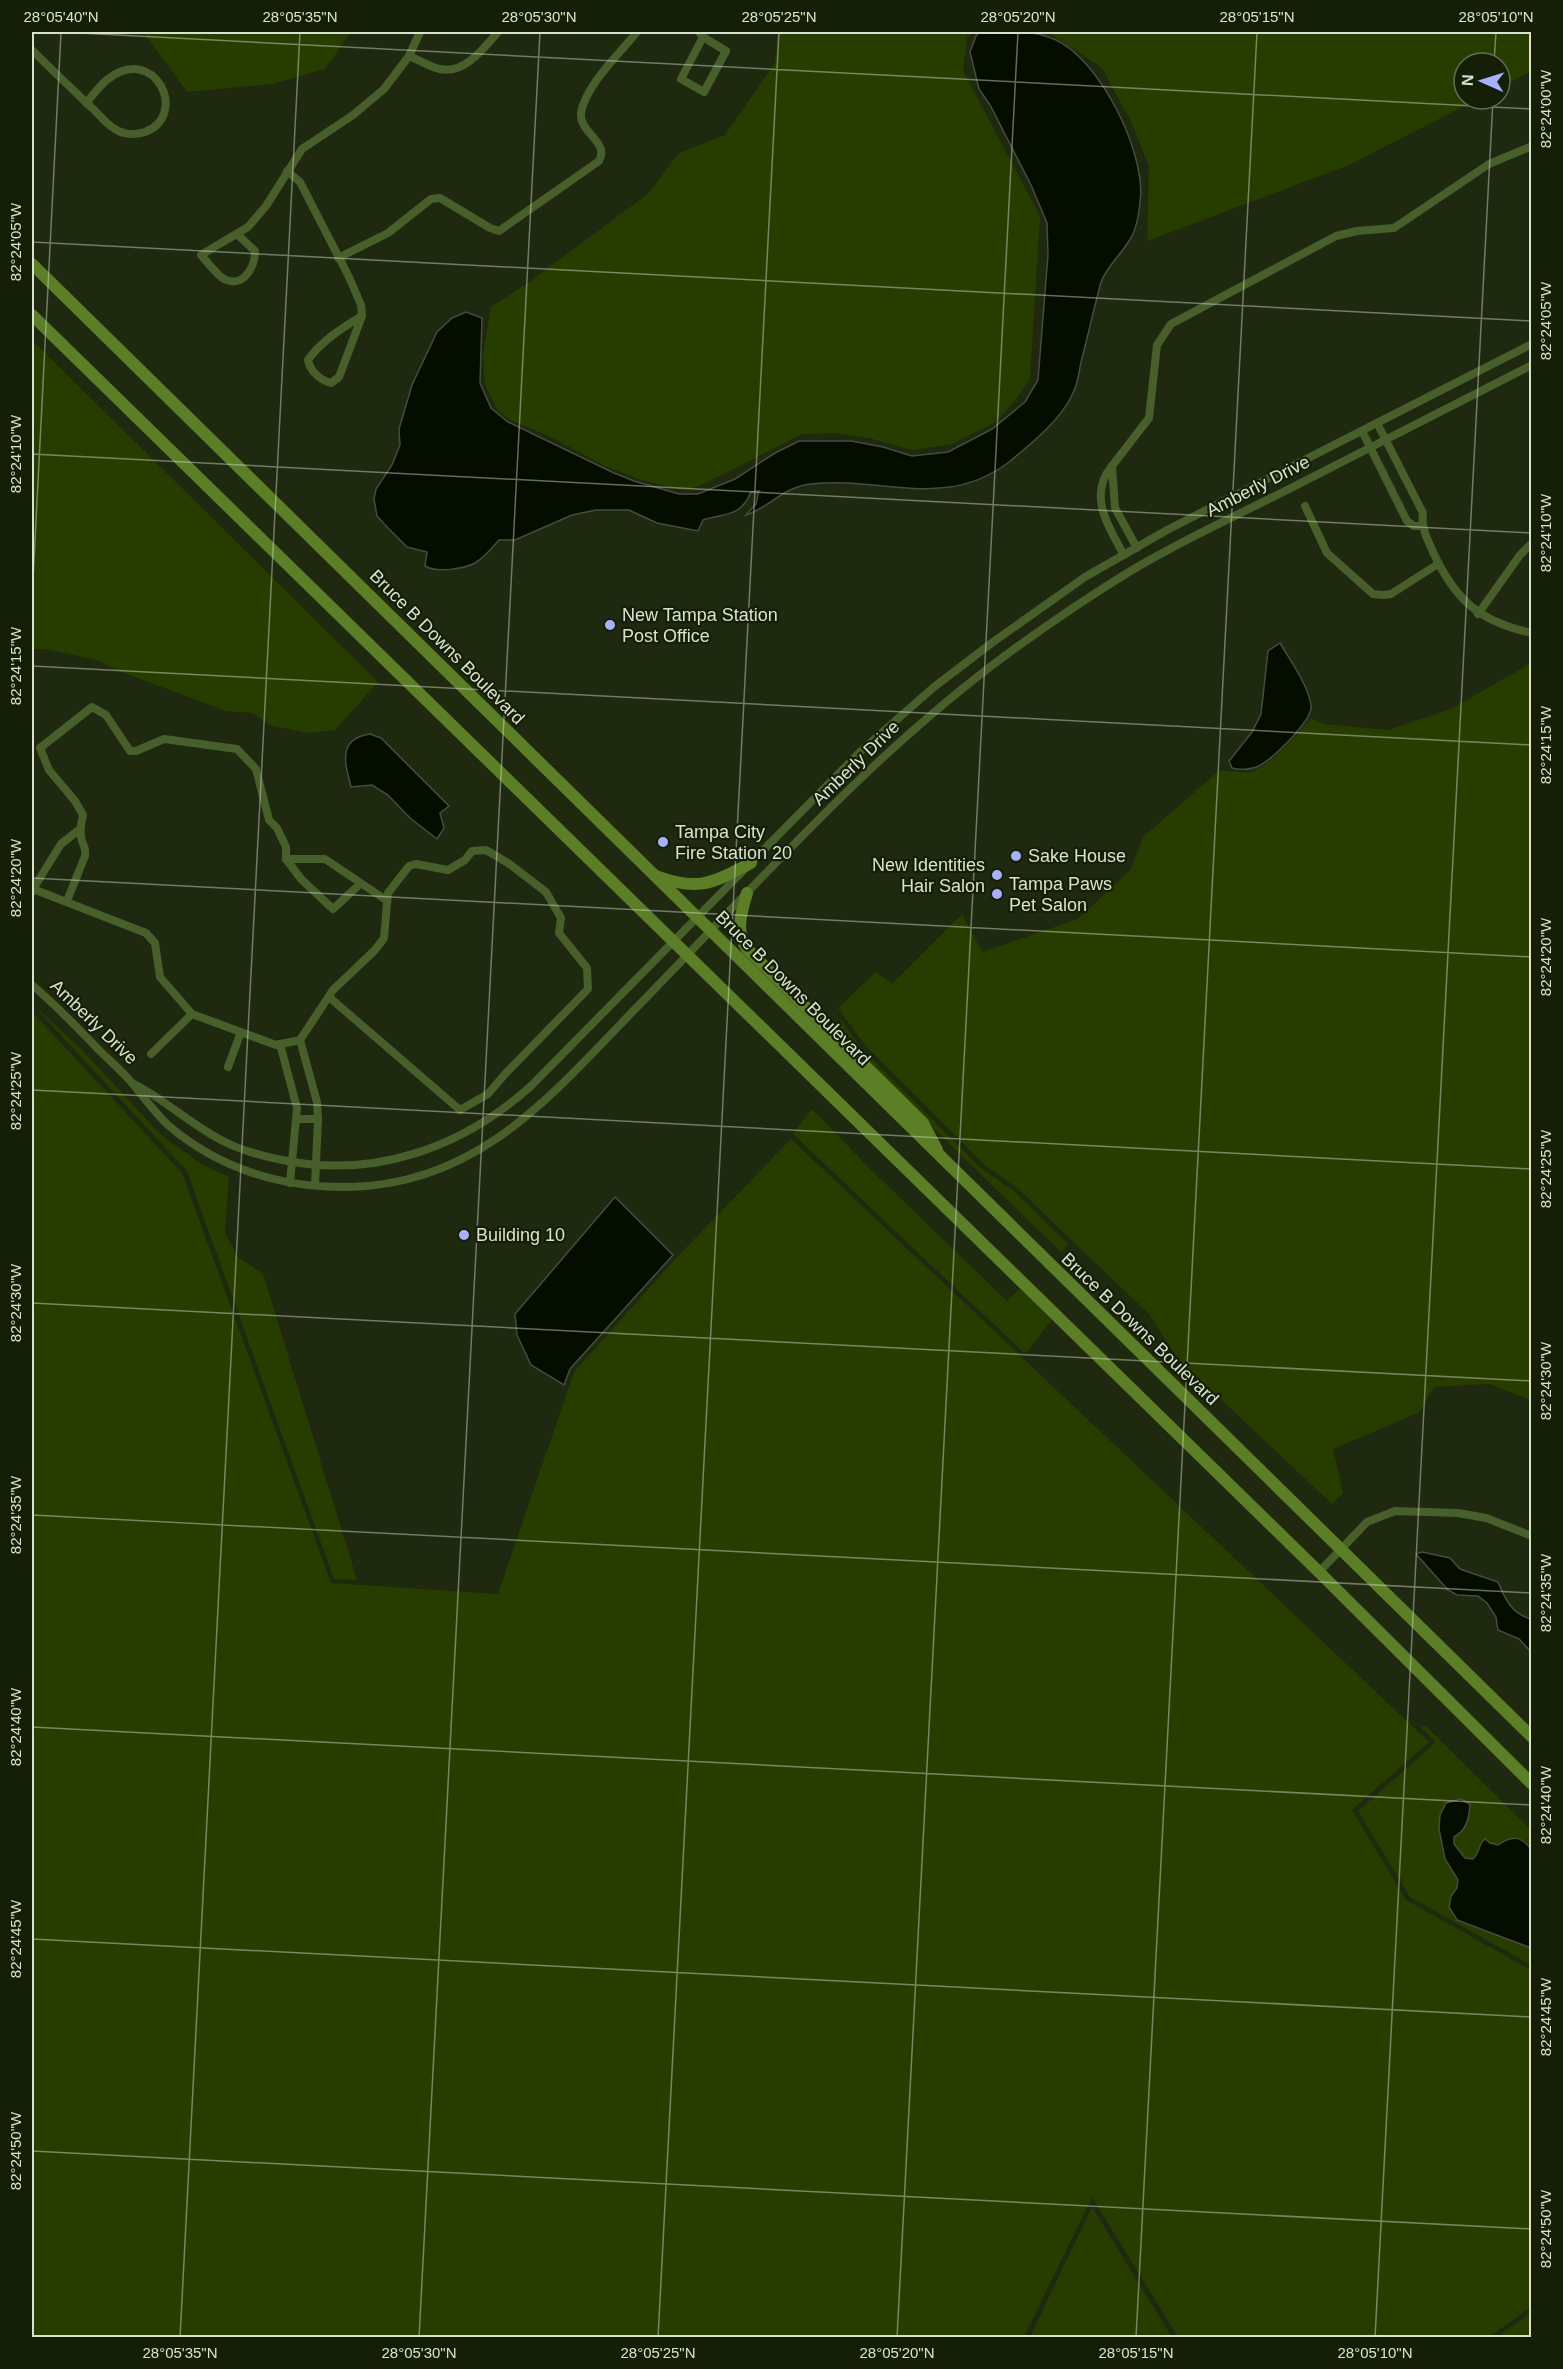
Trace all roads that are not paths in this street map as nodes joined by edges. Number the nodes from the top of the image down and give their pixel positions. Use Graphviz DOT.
graph roads {
  1 [pos="420,32"];
  2 [pos="498,32"];
  3 [pos="637,32"];
  4 [pos="701,34"];
  5 [pos="32,50"];
  6 [pos="409,56"];
  7 [pos="87,103"];
  8 [pos="1532,146"];
  9 [pos="288,171"];
  10 [pos="237,234"];
  11 [pos="338,258"];
  12 [pos="32,264"];
  13 [pos="32,315"];
  14 [pos="362,316"];
  15 [pos="1532,345"];
  16 [pos="1532,365"];
  17 [pos="1377,423"];
  18 [pos="1362,431"];
  19 [pos="1385,438"];
  20 [pos="1370,446"];
  21 [pos="1112,466"];
  22 [pos="1305,506"];
  23 [pos="1115,508"];
  24 [pos="1103,514"];
  25 [pos="1421,526"];
  26 [pos="1532,543"];
  27 [pos="1137,548"];
  28 [pos="1126,554"];
  29 [pos="1438,564"];
  30 [pos="1136,568"];
  31 [pos="1478,614"];
  32 [pos="1532,633"];
  33 [pos="80,829"];
  34 [pos="286,859"];
  35 [pos="751,863"];
  36 [pos="651,874"];
  37 [pos="360,884"];
  38 [pos="32,890"];
  39 [pos="747,893"];
  40 [pos="387,900"];
  41 [pos="67,902"];
  42 [pos="696,918"];
  43 [pos="709,931"];
  44 [pos="673,942"];
  45 [pos="686,956"];
  46 [pos="32,986"];
  47 [pos="329,997"];
  48 [pos="192,1014"];
  49 [pos="241,1032"];
  50 [pos="300,1040"];
  51 [pos="280,1044"];
  52 [pos="151,1054"];
  53 [pos="228,1067"];
  54 [pos="132,1083"];
  55 [pos="297,1119"];
  56 [pos="318,1119"];
  57 [pos="942,1159"];
  58 [pos="293,1162"];
  59 [pos="316,1165"];
  60 [pos="290,1183"];
  61 [pos="315,1185"];
  62 [pos="1532,1536"];
  63 [pos="1340,1550"];
  64 [pos="1319,1572"];
  65 [pos="1532,1737"];
  66 [pos="1532,1784"];
  1 -- 6 [label="street"];
  2 -- 6 [label="street"];
  3 -- 11 [label="street"];
  4 -- 4 [label="street"];
  5 -- 7 [label="street"];
  6 -- 9 [label="street"];
  7 -- 7 [label="street"];
  8 -- 21 [label="street"];
  9 -- 10 [label="street"];
  9 -- 11 [label="street"];
  10 -- 10 [label="street"];
  11 -- 14 [label="street"];
  12 -- 36 [label="main road, Bruce B Downs Boulevard"];
  13 -- 44 [label="main road"];
  14 -- 14 [label="street"];
  15 -- 17 [label="street, Amberly Drive"];
  16 -- 19 [label="street, Amberly Drive"];
  17 -- 18 [label="street, Amberly Drive"];
  17 -- 19 [label="street"];
  18 -- 20 [label="street"];
  18 -- 27 [label="street, Amberly Drive"];
  19 -- 20 [label="street, Amberly Drive"];
  19 -- 25 [label="street"];
  20 -- 25 [label="street"];
  20 -- 30 [label="street, Amberly Drive"];
  21 -- 23 [label="street"];
  21 -- 24 [label="street"];
  22 -- 29 [label="street"];
  23 -- 24 [label="street"];
  23 -- 27 [label="street"];
  24 -- 28 [label="street"];
  25 -- 29 [label="street"];
  26 -- 31 [label="street"];
  27 -- 28 [label="street, Amberly Drive"];
  28 -- 30 [label="street"];
  28 -- 35 [label="street, Amberly Drive"];
  29 -- 31 [label="street"];
  30 -- 39 [label="street, Amberly Drive"];
  31 -- 32 [label="street"];
  33 -- 34 [label="street"];
  33 -- 38 [label="street"];
  33 -- 41 [label="street"];
  34 -- 37 [label="street"];
  34 -- 37 [label="street"];
  35 -- 36 [label="main road"];
  35 -- 42 [label="street, Amberly Drive"];
  36 -- 42 [label="main road, Bruce B Downs Boulevard"];
  37 -- 40 [label="street"];
  38 -- 41 [label="street"];
  39 -- 43 [label="street, Amberly Drive"];
  39 -- 57 [label="main road"];
  40 -- 47 [label="street"];
  40 -- 47 [label="street"];
  41 -- 48 [label="street"];
  42 -- 43 [label="main road, Bruce B Downs Boulevard"];
  42 -- 44 [label="street, Amberly Drive"];
  43 -- 45 [label="street, Amberly Drive"];
  43 -- 57 [label="main road, Bruce B Downs Boulevard"];
  44 -- 45 [label="main road"];
  44 -- 59 [label="street, Amberly Drive"];
  45 -- 61 [label="street, Amberly Drive"];
  45 -- 64 [label="main road"];
  46 -- 54 [label="street, Amberly Drive"];
  47 -- 50 [label="street"];
  48 -- 49 [label="street"];
  48 -- 52 [label="street"];
  49 -- 51 [label="street"];
  49 -- 53 [label="street"];
  50 -- 51 [label="street"];
  50 -- 56 [label="street"];
  51 -- 55 [label="street"];
  54 -- 58 [label="street, Amberly Drive"];
  54 -- 60 [label="street, Amberly Drive"];
  55 -- 56 [label="street"];
  55 -- 58 [label="street"];
  56 -- 59 [label="street"];
  57 -- 63 [label="main road, Bruce B Downs Boulevard"];
  58 -- 59 [label="street, Amberly Drive"];
  58 -- 60 [label="street"];
  59 -- 61 [label="street"];
  60 -- 61 [label="street, Amberly Drive"];
  62 -- 63 [label="street"];
  63 -- 64 [label="street"];
  63 -- 65 [label="main road, Bruce B Downs Boulevard"];
  64 -- 66 [label="main road"];
}
